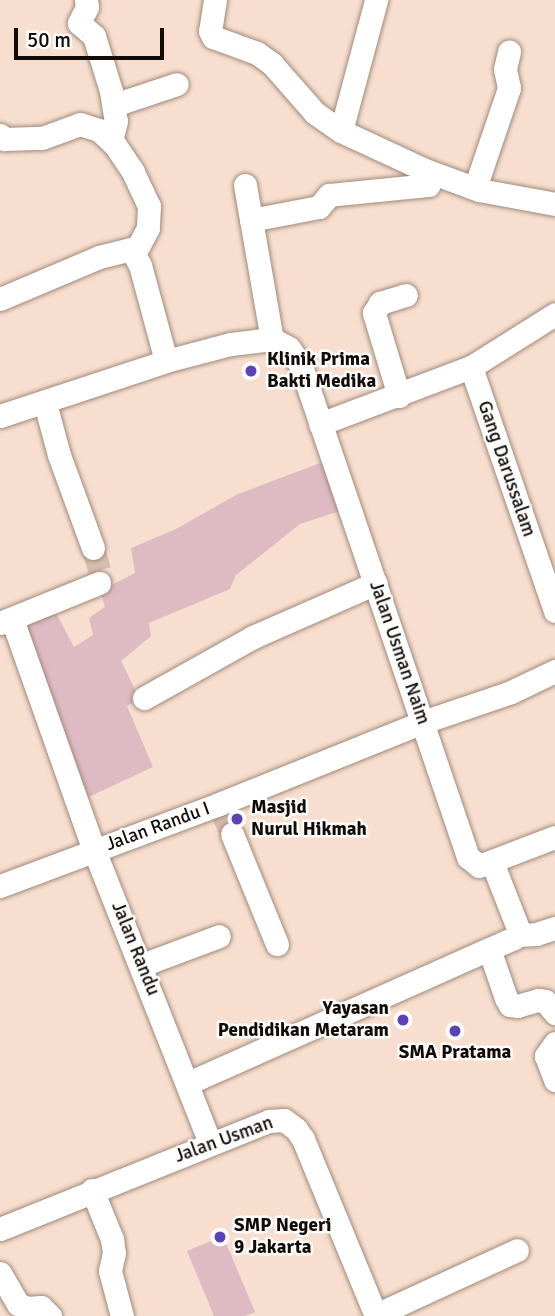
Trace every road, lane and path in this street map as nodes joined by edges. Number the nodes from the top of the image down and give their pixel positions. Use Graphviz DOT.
graph roads {
  1 [pos="86,0"];
  2 [pos="215,0"];
  3 [pos="376,0"];
  4 [pos="509,51"];
  5 [pos="177,84"];
  6 [pos="114,105"];
  7 [pos="341,131"];
  8 [pos="0,135"];
  9 [pos="111,141"];
  10 [pos="245,185"];
  11 [pos="429,185"];
  12 [pos="475,188"];
  13 [pos="555,204"];
  14 [pos="251,220"];
  15 [pos="135,252"];
  16 [pos="406,295"];
  17 [pos="0,299"];
  18 [pos="555,314"];
  19 [pos="272,340"];
  20 [pos="166,361"];
  21 [pos="471,368"];
  22 [pos="399,396"];
  23 [pos="45,403"];
  24 [pos="0,416"];
  25 [pos="320,424"];
  26 [pos="93,548"];
  27 [pos="99,583"];
  28 [pos="376,583"];
  29 [pos="555,611"];
  30 [pos="6,621"];
  31 [pos="555,671"];
  32 [pos="144,698"];
  33 [pos="423,722"];
  34 [pos="232,834"];
  35 [pos="555,837"];
  36 [pos="94,850"];
  37 [pos="492,862"];
  38 [pos="0,886"];
  39 [pos="555,928"];
  40 [pos="519,934"];
  41 [pos="219,936"];
  42 [pos="277,944"];
  43 [pos="489,949"];
  44 [pos="142,965"];
  45 [pos="555,1013"];
  46 [pos="555,1043"];
  47 [pos="555,1080"];
  48 [pos="188,1083"];
  49 [pos="211,1143"];
  50 [pos="92,1190"];
  51 [pos="0,1229"];
  52 [pos="517,1250"];
  53 [pos="0,1273"];
  54 [pos="376,1315"];
  55 [pos="50,1316"];
  56 [pos="122,1316"];
  1 -- 6 [label="street"];
  2 -- 7 [label="street"];
  3 -- 7 [label="street"];
  4 -- 12 [label="street"];
  5 -- 6 [label="street"];
  6 -- 9 [label="street"];
  7 -- 12 [label="street"];
  8 -- 9 [label="street"];
  9 -- 15 [label="street"];
  10 -- 14 [label="street"];
  11 -- 14 [label="street"];
  12 -- 13 [label="street"];
  14 -- 19 [label="street"];
  15 -- 17 [label="street"];
  15 -- 20 [label="street"];
  16 -- 22 [label="street"];
  18 -- 21 [label="street"];
  19 -- 20 [label="street"];
  19 -- 25 [label="street, Jalan Usman Naim"];
  20 -- 23 [label="street"];
  21 -- 22 [label="street"];
  21 -- 29 [label="street, Gang Darussalam"];
  22 -- 25 [label="street"];
  23 -- 24 [label="street"];
  23 -- 26 [label="street"];
  25 -- 28 [label="street, Jalan Usman Naim"];
  27 -- 30 [label="street"];
  28 -- 32 [label="street"];
  28 -- 33 [label="street, Jalan Usman Naim"];
  30 -- 36 [label="street, Jalan Randu I"];
  31 -- 33 [label="street"];
  33 -- 36 [label="street, Jalan Randu I"];
  33 -- 37 [label="street, Jalan Usman Naim"];
  34 -- 42 [label="street"];
  35 -- 37 [label="street"];
  36 -- 38 [label="street"];
  36 -- 44 [label="street, Jalan Randu"];
  37 -- 40 [label="street"];
  39 -- 40 [label="street"];
  40 -- 43 [label="street"];
  41 -- 44 [label="street"];
  43 -- 45 [label="street"];
  43 -- 48 [label="street"];
  44 -- 48 [label="street, Jalan Randu"];
  46 -- 47 [label="street"];
  48 -- 49 [label="street, Jalan Randu"];
  49 -- 50 [label="street, Jalan Usman"];
  49 -- 54 [label="street, Jalan Usman"];
  50 -- 51 [label="street, Jalan Usman"];
  50 -- 56 [label="street"];
  52 -- 54 [label="street"];
  53 -- 55 [label="street"];
}
